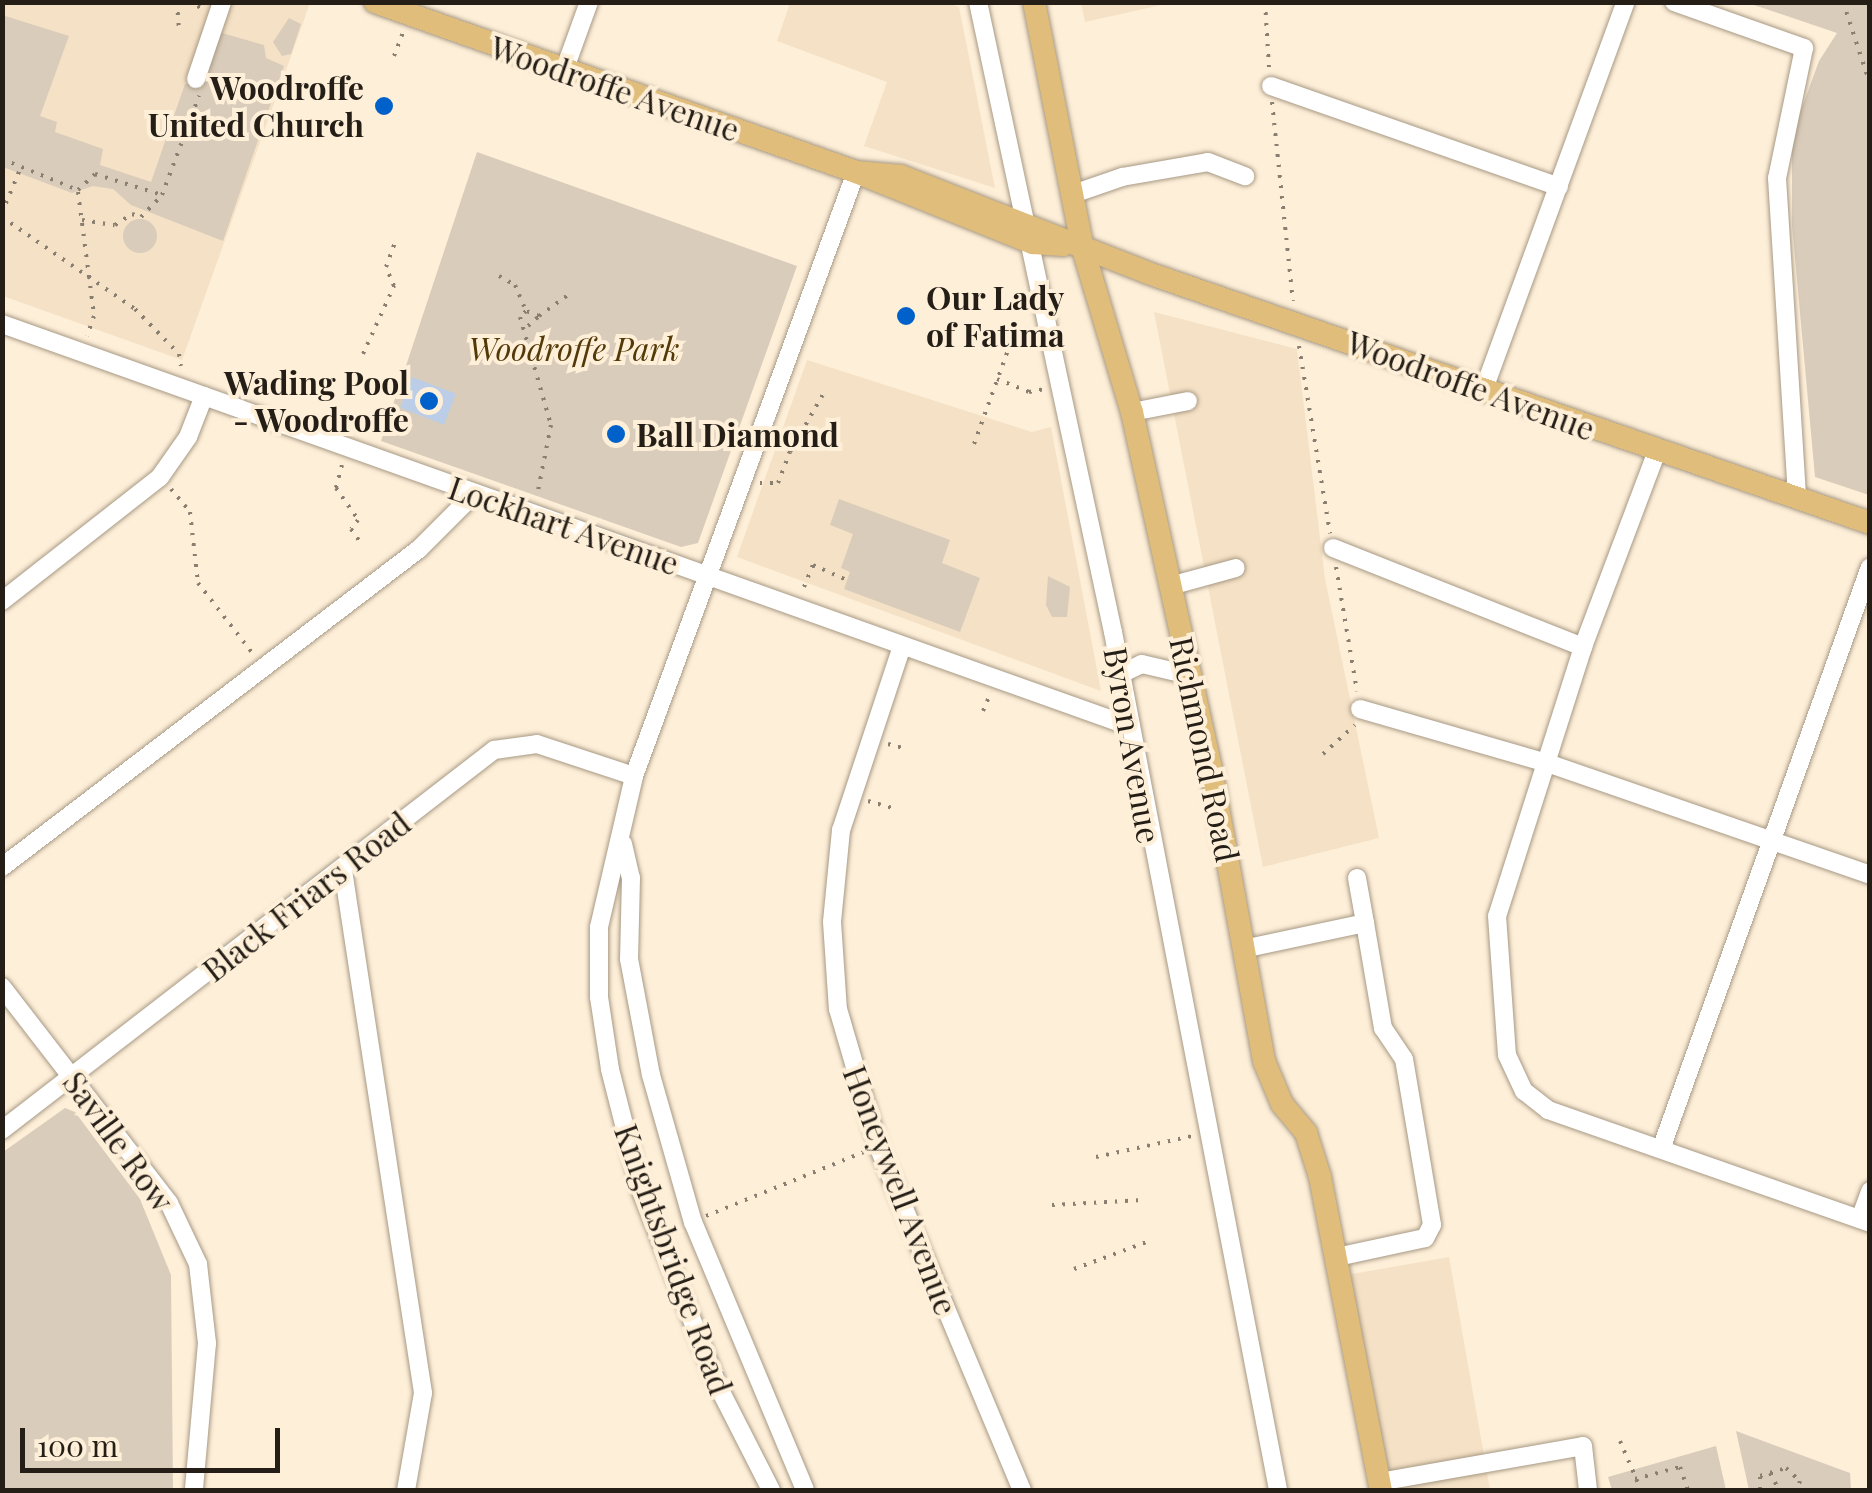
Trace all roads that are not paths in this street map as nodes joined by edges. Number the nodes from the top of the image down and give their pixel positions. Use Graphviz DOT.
graph roads {
  1 [pos="222,2"];
  2 [pos="375,2"];
  3 [pos="589,2"];
  4 [pos="978,2"];
  5 [pos="1034,2"];
  6 [pos="1626,2"];
  7 [pos="1674,2"];
  8 [pos="564,71"];
  9 [pos="196,79"];
  10 [pos="1270,86"];
  11 [pos="856,172"];
  12 [pos="1245,176"];
  13 [pos="1559,187"];
  14 [pos="1076,193"];
  15 [pos="1030,228"];
  16 [pos="1078,248"];
  17 [pos="2,324"];
  18 [pos="1484,389"];
  19 [pos="204,396"];
  20 [pos="1188,401"];
  21 [pos="1132,412"];
  22 [pos="1657,450"];
  23 [pos="473,495"];
  24 [pos="1796,499"];
  25 [pos="1870,523"];
  26 [pos="1332,548"];
  27 [pos="1870,567"];
  28 [pos="1236,568"];
  29 [pos="707,575"];
  30 [pos="1170,586"];
  31 [pos="2,601"];
  32 [pos="902,646"];
  33 [pos="1583,647"];
  34 [pos="1119,675"];
  35 [pos="1189,675"];
  36 [pos="1360,709"];
  37 [pos="1126,725"];
  38 [pos="1547,763"];
  39 [pos="634,776"];
  40 [pos="1771,838"];
  41 [pos="623,844"];
  42 [pos="2,866"];
  43 [pos="343,870"];
  44 [pos="1870,875"];
  45 [pos="1357,878"];
  46 [pos="1365,922"];
  47 [pos="1243,949"];
  48 [pos="2,986"];
  49 [pos="72,1076"];
  50 [pos="2,1130"];
  51 [pos="1660,1149"];
  52 [pos="1870,1191"];
  53 [pos="1865,1221"];
  54 [pos="1337,1258"];
  55 [pos="1380,1486"];
  56 [pos="194,1490"];
  57 [pos="406,1490"];
  58 [pos="771,1490"];
  59 [pos="804,1490"];
  60 [pos="1022,1490"];
  61 [pos="1278,1490"];
  62 [pos="1588,1490"];
  1 -- 9 [label="street"];
  2 -- 8 [label="main road, Woodroffe Avenue"];
  3 -- 8 [label="street"];
  4 -- 15 [label="street, Byron Avenue"];
  5 -- 14 [label="main road, Richmond Road"];
  6 -- 13 [label="street"];
  7 -- 24 [label="street"];
  8 -- 11 [label="main road, Woodroffe Avenue"];
  10 -- 13 [label="street"];
  11 -- 15 [label="main road, Woodroffe Avenue"];
  11 -- 29 [label="street, Knightsbridge Road"];
  12 -- 14 [label="street"];
  13 -- 18 [label="street"];
  14 -- 16 [label="main road, Richmond Road"];
  15 -- 16 [label="main road, Woodroffe Avenue"];
  15 -- 34 [label="street, Byron Avenue"];
  16 -- 18 [label="main road, Woodroffe Avenue"];
  16 -- 21 [label="main road, Richmond Road"];
  17 -- 19 [label="street, Lockhart Avenue"];
  18 -- 22 [label="main road, Woodroffe Avenue"];
  19 -- 23 [label="street, Lockhart Avenue"];
  19 -- 31 [label="street"];
  20 -- 21 [label="street"];
  21 -- 30 [label="main road, Richmond Road"];
  22 -- 24 [label="main road, Woodroffe Avenue"];
  22 -- 33 [label="street"];
  23 -- 29 [label="street, Lockhart Avenue"];
  23 -- 42 [label="street"];
  24 -- 25 [label="main road, Woodroffe Avenue"];
  26 -- 33 [label="street"];
  27 -- 40 [label="street"];
  28 -- 30 [label="street"];
  29 -- 32 [label="street, Lockhart Avenue"];
  29 -- 39 [label="street, Knightsbridge Road"];
  30 -- 35 [label="main road, Richmond Road"];
  32 -- 37 [label="street, Lockhart Avenue"];
  32 -- 60 [label="street, Honeywell Avenue"];
  33 -- 38 [label="street"];
  34 -- 35 [label="street"];
  34 -- 37 [label="street, Byron Avenue"];
  35 -- 47 [label="main road, Richmond Road"];
  36 -- 38 [label="street"];
  37 -- 61 [label="street, Byron Avenue"];
  38 -- 40 [label="street"];
  38 -- 51 [label="street"];
  39 -- 41 [label="street, Knightsbridge Road"];
  39 -- 43 [label="street, Black Friars Road"];
  40 -- 44 [label="street"];
  40 -- 51 [label="street"];
  41 -- 58 [label="street, Knightsbridge Road"];
  41 -- 59 [label="street, Knightsbridge Road"];
  43 -- 49 [label="street, Black Friars Road"];
  43 -- 57 [label="street"];
  45 -- 46 [label="street"];
  46 -- 47 [label="street"];
  46 -- 54 [label="street"];
  47 -- 54 [label="main road, Richmond Road"];
  48 -- 49 [label="street, Saville Row"];
  49 -- 50 [label="street, Black Friars Road"];
  49 -- 56 [label="street, Saville Row"];
  51 -- 53 [label="street"];
  52 -- 53 [label="street"];
  54 -- 55 [label="main road, Richmond Road"];
  55 -- 62 [label="street"];
}
